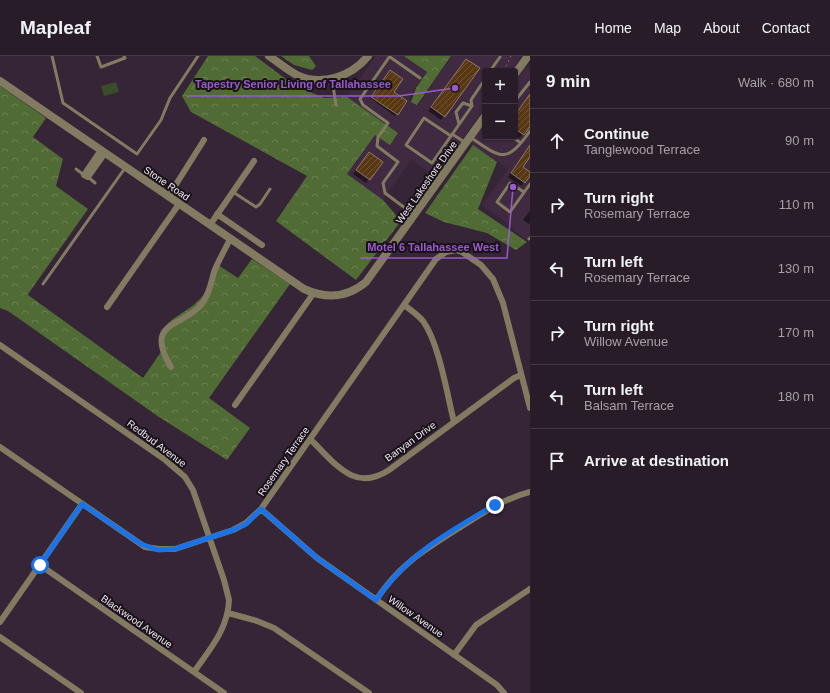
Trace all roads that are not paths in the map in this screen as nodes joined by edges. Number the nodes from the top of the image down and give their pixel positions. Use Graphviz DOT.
graph roads {
  1 [pos="52,56"];
  2 [pos="97,56"];
  3 [pos="124,56"];
  4 [pos="198,56"];
  5 [pos="269,56"];
  6 [pos="368,56"];
  7 [pos="390,56"];
  8 [pos="500,57"];
  9 [pos="525,57"];
  10 [pos="492,68"];
  11 [pos="518,69"];
  12 [pos="331,78"];
  13 [pos="420,78"];
  14 [pos="0,81"];
  15 [pos="530,82"];
  16 [pos="482,83"];
  17 [pos="526,87"];
  18 [pos="530,90"];
  19 [pos="518,97"];
  20 [pos="336,105"];
  21 [pos="472,106"];
  22 [pos="482,120"];
  23 [pos="459,124"];
  24 [pos="530,131"];
  25 [pos="452,135"];
  26 [pos="204,140"];
  27 [pos="468,140"];
  28 [pos="516,140"];
  29 [pos="521,143"];
  30 [pos="103,152"];
  31 [pos="254,161"];
  32 [pos="125,167"];
  33 [pos="76,170"];
  34 [pos="86,176"];
  35 [pos="95,182"];
  36 [pos="530,184"];
  37 [pos="270,189"];
  38 [pos="233,192"];
  39 [pos="524,192"];
  40 [pos="168,196"];
  41 [pos="179,204"];
  42 [pos="218,214"];
  43 [pos="414,215"];
  44 [pos="210,225"];
  45 [pos="230,239"];
  46 [pos="262,245"];
  47 [pos="43,284"];
  48 [pos="313,294"];
  49 [pos="325,296"];
  50 [pos="404,305"];
  51 [pos="107,307"];
  52 [pos="0,345"];
  53 [pos="171,367"];
  54 [pos="521,375"];
  55 [pos="235,405"];
  56 [pos="530,408"];
  57 [pos="454,422"];
  58 [pos="311,440"];
  59 [pos="1,450"];
  60 [pos="530,492"];
  61 [pos="82,504"];
  62 [pos="261,509"];
  63 [pos="210,538"];
  64 [pos="40,565"];
  65 [pos="530,588"];
  66 [pos="376,600"];
  67 [pos="228,613"];
  68 [pos="0,622"];
  69 [pos="0,637"];
  70 [pos="454,655"];
  71 [pos="194,672"];
  72 [pos="81,693"];
  73 [pos="224,693"];
  74 [pos="370,693"];
  75 [pos="504,693"];
  1 -- 4 [label="lane"];
  2 -- 3 [label="lane"];
  5 -- 12 [label="street"];
  6 -- 12 [label="street"];
  7 -- 13 [label="lane"];
  7 -- 43 [label="lane"];
  8 -- 10 [label="lane"];
  9 -- 11 [label="street"];
  12 -- 20 [label="lane"];
  14 -- 30 [label="street, Stone Road"];
  15 -- 17 [label="lane"];
  16 -- 21 [label="lane"];
  17 -- 18 [label="lane"];
  17 -- 19 [label="lane"];
  21 -- 23 [label="lane"];
  21 -- 23 [label="lane"];
  22 -- 27 [label="street, West Lakeshore Drive"];
  23 -- 25 [label="lane"];
  24 -- 29 [label="lane"];
  25 -- 25 [label="lane"];
  25 -- 27 [label="lane"];
  26 -- 40 [label="street"];
  27 -- 29 [label="lane"];
  27 -- 43 [label="street, West Lakeshore Drive"];
  28 -- 29 [label="lane"];
  30 -- 32 [label="street, Stone Road"];
  30 -- 34 [label="street"];
  31 -- 38 [label="street"];
  32 -- 40 [label="street, Stone Road"];
  32 -- 47 [label="lane"];
  33 -- 34 [label="lane"];
  34 -- 35 [label="lane"];
  36 -- 39 [label="lane"];
  37 -- 38 [label="lane"];
  38 -- 42 [label="street"];
  39 -- 39 [label="lane"];
  40 -- 41 [label="street, Stone Road"];
  41 -- 44 [label="street, Stone Road"];
  41 -- 51 [label="street"];
  42 -- 44 [label="street"];
  42 -- 46 [label="street"];
  43 -- 49 [label="street, West Lakeshore Drive"];
  44 -- 45 [label="street, Stone Road"];
  45 -- 48 [label="street, Stone Road"];
  45 -- 53 [label="street"];
  48 -- 49 [label="street, Stone Road"];
  48 -- 55 [label="street"];
  50 -- 54 [label="street, Rosemary Terrace"];
  50 -- 57 [label="street"];
  50 -- 58 [label="street, Rosemary Terrace"];
  52 -- 63 [label="street, Redbud Avenue"];
  54 -- 56 [label="street"];
  54 -- 57 [label="street, Banyan Drive"];
  57 -- 58 [label="street, Banyan Drive"];
  58 -- 62 [label="street, Rosemary Terrace"];
  59 -- 61 [label="street, Rosemary Terrace"];
  60 -- 66 [label="street"];
  61 -- 63 [label="street, Rosemary Terrace"];
  61 -- 64 [label="street"];
  62 -- 63 [label="street, Rosemary Terrace"];
  62 -- 66 [label="street, Willow Avenue"];
  63 -- 67 [label="street, Redbud Avenue"];
  64 -- 68 [label="street"];
  64 -- 71 [label="street, Blackwood Avenue"];
  65 -- 70 [label="street"];
  66 -- 70 [label="street, Willow Avenue"];
  67 -- 71 [label="street, Redbud Avenue"];
  67 -- 74 [label="street"];
  69 -- 72 [label="street"];
  70 -- 75 [label="street, Willow Avenue"];
  71 -- 73 [label="street, Blackwood Avenue"];
}
